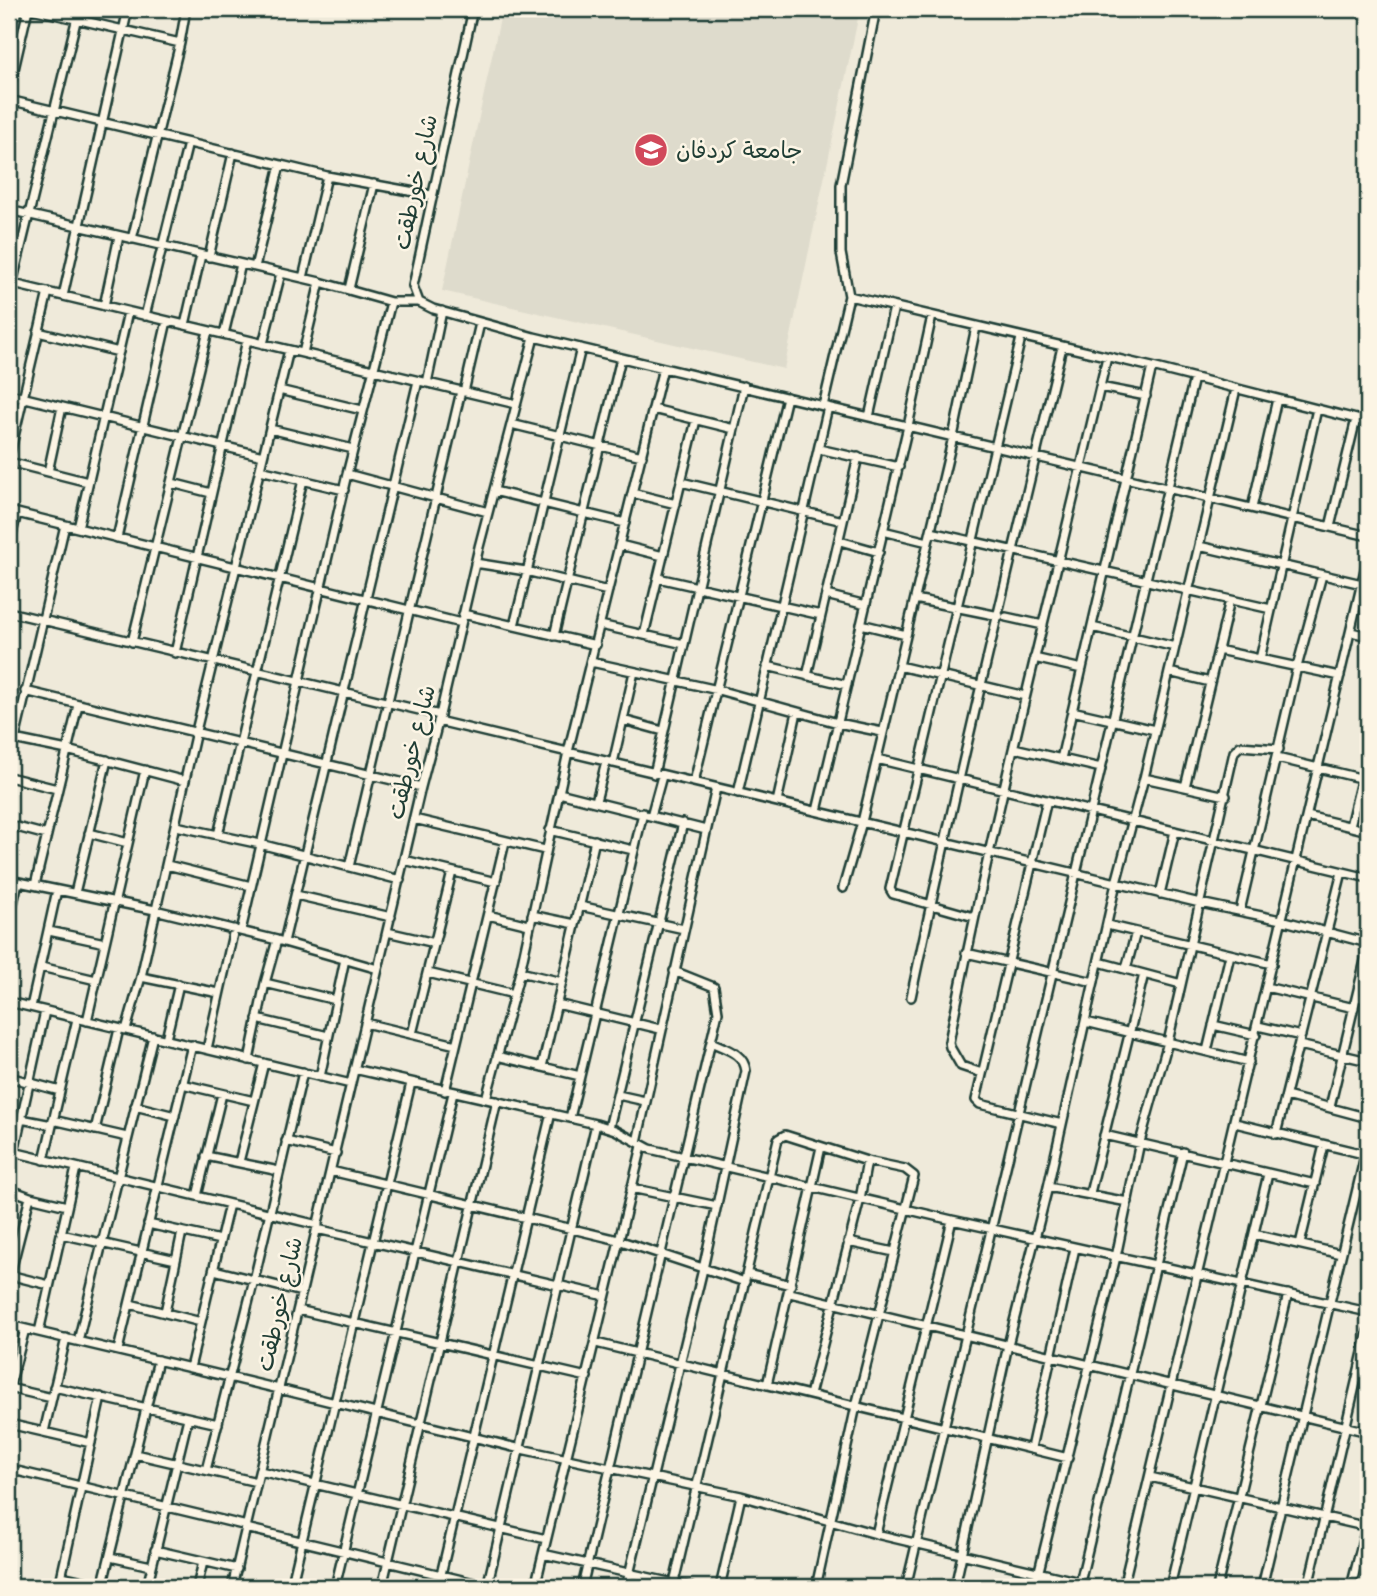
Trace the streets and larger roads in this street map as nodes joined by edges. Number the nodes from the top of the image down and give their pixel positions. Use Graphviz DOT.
graph roads {
  1 [pos="30,9"];
  2 [pos="79,9"];
  3 [pos="128,9"];
  4 [pos="186,9"];
  5 [pos="473,9"];
  6 [pos="876,9"];
  7 [pos="77,19"];
  8 [pos="123,30"];
  9 [pos="180,43"];
  10 [pos="9,91"];
  11 [pos="9,100"];
  12 [pos="54,111"];
  13 [pos="102,122"];
  14 [pos="158,135"];
  15 [pos="188,142"];
  16 [pos="233,153"];
  17 [pos="281,165"];
  18 [pos="327,176"];
  19 [pos="374,184"];
  20 [pos="431,195"];
  21 [pos="9,210"];
  22 [pos="29,215"];
  23 [pos="79,226"];
  24 [pos="119,236"];
  25 [pos="132,239"];
  26 [pos="162,246"];
  27 [pos="204,256"];
  28 [pos="241,264"];
  29 [pos="256,267"];
  30 [pos="281,273"];
  31 [pos="303,278"];
  32 [pos="320,282"];
  33 [pos="10,284"];
  34 [pos="349,289"];
  35 [pos="48,292"];
  36 [pos="63,296"];
  37 [pos="849,296"];
  38 [pos="391,302"];
  39 [pos="419,302"];
  40 [pos="104,306"];
  41 [pos="894,307"];
  42 [pos="442,311"];
  43 [pos="128,312"];
  44 [pos="145,316"];
  45 [pos="932,316"];
  46 [pos="167,321"];
  47 [pos="480,323"];
  48 [pos="185,325"];
  49 [pos="976,327"];
  50 [pos="208,331"];
  51 [pos="38,332"];
  52 [pos="224,334"];
  53 [pos="534,337"];
  54 [pos="1021,338"];
  55 [pos="247,340"];
  56 [pos="263,344"];
  57 [pos="1062,347"];
  58 [pos="581,348"];
  59 [pos="289,350"];
  60 [pos="119,352"];
  61 [pos="303,353"];
  62 [pos="1107,357"];
  63 [pos="621,358"];
  64 [pos="663,368"];
  65 [pos="1152,368"];
  66 [pos="372,370"];
  67 [pos="1194,378"];
  68 [pos="418,380"];
  69 [pos="427,383"];
  70 [pos="744,386"];
  71 [pos="1100,387"];
  72 [pos="1236,389"];
  73 [pos="279,390"];
  74 [pos="462,391"];
  75 [pos="9,394"];
  76 [pos="1146,396"];
  77 [pos="23,397"];
  78 [pos="787,397"];
  79 [pos="1277,399"];
  80 [pos="516,404"];
  81 [pos="825,406"];
  82 [pos="62,407"];
  83 [pos="653,409"];
  84 [pos="1317,409"];
  85 [pos="362,410"];
  86 [pos="104,417"];
  87 [pos="869,417"];
  88 [pos="1356,419"];
  89 [pos="696,420"];
  90 [pos="1368,422"];
  91 [pos="511,424"];
  92 [pos="142,426"];
  93 [pos="908,426"];
  94 [pos="270,429"];
  95 [pos="734,429"];
  96 [pos="182,436"];
  97 [pos="558,436"];
  98 [pos="11,437"];
  99 [pos="953,437"];
  100 [pos="222,446"];
  101 [pos="599,446"];
  102 [pos="994,446"];
  103 [pos="353,449"];
  104 [pos="819,449"];
  105 [pos="263,456"];
  106 [pos="642,456"];
  107 [pos="858,457"];
  108 [pos="1036,457"];
  109 [pos="9,460"];
  110 [pos="899,467"];
  111 [pos="1081,468"];
  112 [pos="260,470"];
  113 [pos="48,472"];
  114 [pos="347,474"];
  115 [pos="1128,479"];
  116 [pos="303,480"];
  117 [pos="89,482"];
  118 [pos="681,482"];
  119 [pos="172,483"];
  120 [pos="392,485"];
  121 [pos="1168,488"];
  122 [pos="344,490"];
  123 [pos="720,490"];
  124 [pos="494,491"];
  125 [pos="211,492"];
  126 [pos="632,493"];
  127 [pos="435,498"];
  128 [pos="1211,499"];
  129 [pos="762,501"];
  130 [pos="542,503"];
  131 [pos="676,504"];
  132 [pos="1252,508"];
  133 [pos="805,510"];
  134 [pos="13,512"];
  135 [pos="488,512"];
  136 [pos="583,514"];
  137 [pos="1292,518"];
  138 [pos="843,521"];
  139 [pos="625,523"];
  140 [pos="65,525"];
  141 [pos="1330,527"];
  142 [pos="78,528"];
  143 [pos="883,531"];
  144 [pos="931,532"];
  145 [pos="1368,537"];
  146 [pos="117,538"];
  147 [pos="840,541"];
  148 [pos="972,541"];
  149 [pos="928,542"];
  150 [pos="620,545"];
  151 [pos="1199,546"];
  152 [pos="9,547"];
  153 [pos="156,547"];
  154 [pos="1013,549"];
  155 [pos="879,552"];
  156 [pos="663,556"];
  157 [pos="196,557"];
  158 [pos="1368,557"];
  159 [pos="1059,560"];
  160 [pos="475,563"];
  161 [pos="1281,566"];
  162 [pos="237,568"];
  163 [pos="1105,570"];
  164 [pos="526,571"];
  165 [pos="1322,575"];
  166 [pos="279,578"];
  167 [pos="658,578"];
  168 [pos="1146,580"];
  169 [pos="567,581"];
  170 [pos="1362,584"];
  171 [pos="698,588"];
  172 [pos="322,589"];
  173 [pos="1188,589"];
  174 [pos="608,591"];
  175 [pos="739,595"];
  176 [pos="826,595"];
  177 [pos="365,599"];
  178 [pos="915,599"];
  179 [pos="1230,600"];
  180 [pos="866,605"];
  181 [pos="780,606"];
  182 [pos="957,607"];
  183 [pos="1271,609"];
  184 [pos="408,610"];
  185 [pos="9,612"];
  186 [pos="463,614"];
  187 [pos="821,615"];
  188 [pos="1001,616"];
  189 [pos="41,620"];
  190 [pos="461,623"];
  191 [pos="861,624"];
  192 [pos="600,625"];
  193 [pos="1043,625"];
  194 [pos="514,626"];
  195 [pos="1092,627"];
  196 [pos="1351,632"];
  197 [pos="644,635"];
  198 [pos="906,635"];
  199 [pos="554,636"];
  200 [pos="1133,636"];
  201 [pos="1368,636"];
  202 [pos="132,642"];
  203 [pos="684,644"];
  204 [pos="596,645"];
  205 [pos="1175,647"];
  206 [pos="1218,650"];
  207 [pos="175,653"];
  208 [pos="1034,658"];
  209 [pos="1260,659"];
  210 [pos="214,662"];
  211 [pos="591,662"];
  212 [pos="767,666"];
  213 [pos="899,666"];
  214 [pos="1297,667"];
  215 [pos="1082,669"];
  216 [pos="257,672"];
  217 [pos="634,672"];
  218 [pos="1169,673"];
  219 [pos="807,676"];
  220 [pos="942,676"];
  221 [pos="1340,676"];
  222 [pos="299,681"];
  223 [pos="676,681"];
  224 [pos="1210,682"];
  225 [pos="847,685"];
  226 [pos="982,686"];
  227 [pos="344,690"];
  228 [pos="718,690"];
  229 [pos="25,691"];
  230 [pos="1025,696"];
  231 [pos="387,701"];
  232 [pos="758,702"];
  233 [pos="78,705"];
  234 [pos="1072,711"];
  235 [pos="797,712"];
  236 [pos="439,718"];
  237 [pos="623,720"];
  238 [pos="1112,721"];
  239 [pos="838,723"];
  240 [pos="663,730"];
  241 [pos="1155,730"];
  242 [pos="196,731"];
  243 [pos="882,732"];
  244 [pos="12,738"];
  245 [pos="242,743"];
  246 [pos="1014,748"];
  247 [pos="66,750"];
  248 [pos="568,752"];
  249 [pos="1368,752"];
  250 [pos="281,753"];
  251 [pos="1278,754"];
  252 [pos="877,759"];
  253 [pos="1061,759"];
  254 [pos="107,760"];
  255 [pos="609,762"];
  256 [pos="327,765"];
  257 [pos="1101,768"];
  258 [pos="1318,768"];
  259 [pos="919,769"];
  260 [pos="145,770"];
  261 [pos="658,775"];
  262 [pos="369,776"];
  263 [pos="9,778"];
  264 [pos="959,778"];
  265 [pos="1144,778"];
  266 [pos="1365,779"];
  267 [pos="185,780"];
  268 [pos="694,782"];
  269 [pos="421,787"];
  270 [pos="1185,787"];
  271 [pos="716,788"];
  272 [pos="57,789"];
  273 [pos="1004,790"];
  274 [pos="559,793"];
  275 [pos="738,793"];
  276 [pos="1226,796"];
  277 [pos="1047,800"];
  278 [pos="596,801"];
  279 [pos="777,802"];
  280 [pos="817,811"];
  281 [pos="1090,811"];
  282 [pos="647,815"];
  283 [pos="1307,816"];
  284 [pos="414,820"];
  285 [pos="862,822"];
  286 [pos="1133,822"];
  287 [pos="683,823"];
  288 [pos="9,825"];
  289 [pos="176,826"];
  290 [pos="1350,827"];
  291 [pos="550,830"];
  292 [pos="706,830"];
  293 [pos="1175,831"];
  294 [pos="1368,831"];
  295 [pos="904,832"];
  296 [pos="89,833"];
  297 [pos="47,835"];
  298 [pos="218,835"];
  299 [pos="595,840"];
  300 [pos="1215,840"];
  301 [pos="944,841"];
  302 [pos="505,842"];
  303 [pos="128,843"];
  304 [pos="260,844"];
  305 [pos="545,850"];
  306 [pos="633,850"];
  307 [pos="1255,850"];
  308 [pos="989,852"];
  309 [pos="305,855"];
  310 [pos="404,860"];
  311 [pos="1296,860"];
  312 [pos="1031,863"];
  313 [pos="167,864"];
  314 [pos="349,867"];
  315 [pos="452,872"];
  316 [pos="1342,873"];
  317 [pos="1076,874"];
  318 [pos="1368,878"];
  319 [pos="9,880"];
  320 [pos="400,880"];
  321 [pos="18,882"];
  322 [pos="496,882"];
  323 [pos="1116,883"];
  324 [pos="35,885"];
  325 [pos="251,886"];
  326 [pos="844,888"];
  327 [pos="57,890"];
  328 [pos="75,893"];
  329 [pos="1160,894"];
  330 [pos="296,895"];
  331 [pos="115,901"];
  332 [pos="1200,903"];
  333 [pos="931,905"];
  334 [pos="580,906"];
  335 [pos="155,910"];
  336 [pos="1240,911"];
  337 [pos="619,914"];
  338 [pos="488,915"];
  339 [pos="532,915"];
  340 [pos="391,917"];
  341 [pos="974,917"];
  342 [pos="1281,920"];
  343 [pos="9,921"];
  344 [pos="658,924"];
  345 [pos="575,925"];
  346 [pos="1107,925"];
  347 [pos="529,926"];
  348 [pos="684,929"];
  349 [pos="237,930"];
  350 [pos="49,931"];
  351 [pos="387,932"];
  352 [pos="1136,932"];
  353 [pos="1326,932"];
  354 [pos="280,941"];
  355 [pos="105,943"];
  356 [pos="435,943"];
  357 [pos="1190,945"];
  358 [pos="1368,945"];
  359 [pos="966,953"];
  360 [pos="1230,954"];
  361 [pos="345,959"];
  362 [pos="1099,962"];
  363 [pos="1009,963"];
  364 [pos="1272,964"];
  365 [pos="41,967"];
  366 [pos="378,969"];
  367 [pos="1126,969"];
  368 [pos="674,971"];
  369 [pos="520,972"];
  370 [pos="428,973"];
  371 [pos="1052,973"];
  372 [pos="1144,974"];
  373 [pos="141,977"];
  374 [pos="96,980"];
  375 [pos="472,982"];
  376 [pos="562,982"];
  377 [pos="1094,982"];
  378 [pos="265,983"];
  379 [pos="179,984"];
  380 [pos="1181,984"];
  381 [pos="1266,987"];
  382 [pos="219,993"];
  383 [pos="514,994"];
  384 [pos="911,997"];
  385 [pos="1311,997"];
  386 [pos="1357,997"];
  387 [pos="1368,999"];
  388 [pos="336,1000"];
  389 [pos="9,1002"];
  390 [pos="557,1004"];
  391 [pos="32,1007"];
  392 [pos="1354,1008"];
  393 [pos="45,1011"];
  394 [pos="594,1013"];
  395 [pos="77,1019"];
  396 [pos="257,1019"];
  397 [pos="87,1021"];
  398 [pos="1086,1022"];
  399 [pos="365,1023"];
  400 [pos="636,1023"];
  401 [pos="1213,1025"];
  402 [pos="1258,1026"];
  403 [pos="123,1029"];
  404 [pos="660,1029"];
  405 [pos="1128,1033"];
  406 [pos="412,1034"];
  407 [pos="1255,1035"];
  408 [pos="153,1036"];
  409 [pos="328,1036"];
  410 [pos="166,1039"];
  411 [pos="1300,1041"];
  412 [pos="712,1042"];
  413 [pos="1168,1042"];
  414 [pos="192,1045"];
  415 [pos="456,1045"];
  416 [pos="207,1049"];
  417 [pos="1207,1051"];
  418 [pos="1343,1055"];
  419 [pos="497,1056"];
  420 [pos="249,1060"];
  421 [pos="1368,1061"];
  422 [pos="1249,1062"];
  423 [pos="264,1063"];
  424 [pos="542,1067"];
  425 [pos="355,1069"];
  426 [pos="303,1072"];
  427 [pos="982,1073"];
  428 [pos="580,1076"];
  429 [pos="9,1077"];
  430 [pos="320,1077"];
  431 [pos="29,1083"];
  432 [pos="411,1083"];
  433 [pos="183,1084"];
  434 [pos="351,1084"];
  435 [pos="60,1091"];
  436 [pos="449,1092"];
  437 [pos="222,1094"];
  438 [pos="618,1096"];
  439 [pos="1286,1096"];
  440 [pos="486,1099"];
  441 [pos="254,1101"];
  442 [pos="497,1101"];
  443 [pos="645,1101"];
  444 [pos="135,1106"];
  445 [pos="1330,1107"];
  446 [pos="551,1113"];
  447 [pos="1019,1113"];
  448 [pos="175,1116"];
  449 [pos="570,1118"];
  450 [pos="1368,1118"];
  451 [pos="21,1119"];
  452 [pos="52,1123"];
  453 [pos="1235,1123"];
  454 [pos="596,1124"];
  455 [pos="1062,1124"];
  456 [pos="609,1128"];
  457 [pos="95,1130"];
  458 [pos="1276,1133"];
  459 [pos="1104,1135"];
  460 [pos="127,1137"];
  461 [pos="286,1141"];
  462 [pos="1140,1142"];
  463 [pos="1368,1143"];
  464 [pos="639,1144"];
  465 [pos="1324,1145"];
  466 [pos="821,1147"];
  467 [pos="11,1152"];
  468 [pos="1183,1152"];
  469 [pos="336,1153"];
  470 [pos="1367,1155"];
  471 [pos="206,1156"];
  472 [pos="683,1156"];
  473 [pos="44,1160"];
  474 [pos="866,1161"];
  475 [pos="239,1162"];
  476 [pos="1224,1163"];
  477 [pos="726,1166"];
  478 [pos="76,1168"];
  479 [pos="279,1171"];
  480 [pos="331,1171"];
  481 [pos="1268,1174"];
  482 [pos="770,1176"];
  483 [pos="117,1177"];
  484 [pos="387,1184"];
  485 [pos="1315,1184"];
  486 [pos="1048,1186"];
  487 [pos="157,1187"];
  488 [pos="631,1188"];
  489 [pos="814,1188"];
  490 [pos="9,1189"];
  491 [pos="1090,1193"];
  492 [pos="429,1194"];
  493 [pos="197,1196"];
  494 [pos="30,1197"];
  495 [pos="675,1197"];
  496 [pos="860,1199"];
  497 [pos="1128,1202"];
  498 [pos="229,1203"];
  499 [pos="473,1205"];
  500 [pos="67,1206"];
  501 [pos="717,1206"];
  502 [pos="905,1209"];
  503 [pos="269,1213"];
  504 [pos="527,1218"];
  505 [pos="951,1220"];
  506 [pos="148,1224"];
  507 [pos="317,1227"];
  508 [pos="573,1229"];
  509 [pos="992,1229"];
  510 [pos="182,1232"];
  511 [pos="61,1234"];
  512 [pos="1254,1234"];
  513 [pos="1034,1239"];
  514 [pos="220,1240"];
  515 [pos="618,1240"];
  516 [pos="374,1242"];
  517 [pos="849,1242"];
  518 [pos="101,1243"];
  519 [pos="1300,1244"];
  520 [pos="1075,1248"];
  521 [pos="141,1252"];
  522 [pos="415,1252"];
  523 [pos="894,1252"];
  524 [pos="661,1253"];
  525 [pos="1341,1254"];
  526 [pos="1116,1257"];
  527 [pos="176,1260"];
  528 [pos="459,1262"];
  529 [pos="1157,1266"];
  530 [pos="703,1269"];
  531 [pos="214,1270"];
  532 [pos="10,1275"];
  533 [pos="513,1275"];
  534 [pos="1198,1276"];
  535 [pos="746,1278"];
  536 [pos="254,1280"];
  537 [pos="1241,1284"];
  538 [pos="49,1285"];
  539 [pos="559,1286"];
  540 [pos="790,1289"];
  541 [pos="302,1292"];
  542 [pos="1287,1294"];
  543 [pos="606,1297"];
  544 [pos="1330,1303"];
  545 [pos="130,1304"];
  546 [pos="833,1304"];
  547 [pos="298,1310"];
  548 [pos="165,1312"];
  549 [pos="1368,1312"];
  550 [pos="879,1313"];
  551 [pos="201,1322"];
  552 [pos="354,1323"];
  553 [pos="925,1324"];
  554 [pos="9,1325"];
  555 [pos="25,1329"];
  556 [pos="1368,1331"];
  557 [pos="39,1332"];
  558 [pos="395,1333"];
  559 [pos="966,1335"];
  560 [pos="66,1338"];
  561 [pos="78,1341"];
  562 [pos="439,1343"];
  563 [pos="596,1343"];
  564 [pos="1008,1345"];
  565 [pos="118,1350"];
  566 [pos="636,1353"];
  567 [pos="1050,1355"];
  568 [pos="492,1356"];
  569 [pos="158,1360"];
  570 [pos="679,1363"];
  571 [pos="1090,1364"];
  572 [pos="540,1367"];
  573 [pos="190,1368"];
  574 [pos="724,1374"];
  575 [pos="1130,1375"];
  576 [pos="230,1377"];
  577 [pos="587,1377"];
  578 [pos="767,1385"];
  579 [pos="1172,1385"];
  580 [pos="54,1387"];
  581 [pos="9,1389"];
  582 [pos="279,1389"];
  583 [pos="810,1395"];
  584 [pos="1215,1395"];
  585 [pos="101,1397"];
  586 [pos="52,1398"];
  587 [pos="336,1403"];
  588 [pos="856,1406"];
  589 [pos="1260,1406"];
  590 [pos="147,1407"];
  591 [pos="376,1413"];
  592 [pos="1303,1416"];
  593 [pos="902,1417"];
  594 [pos="188,1418"];
  595 [pos="9,1424"];
  596 [pos="218,1424"];
  597 [pos="421,1424"];
  598 [pos="944,1427"];
  599 [pos="1347,1427"];
  600 [pos="44,1432"];
  601 [pos="1368,1432"];
  602 [pos="474,1437"];
  603 [pos="988,1438"];
  604 [pos="91,1443"];
  605 [pos="1031,1448"];
  606 [pos="521,1449"];
  607 [pos="135,1454"];
  608 [pos="567,1458"];
  609 [pos="1068,1458"];
  610 [pos="177,1463"];
  611 [pos="610,1467"];
  612 [pos="9,1469"];
  613 [pos="206,1471"];
  614 [pos="260,1471"];
  615 [pos="651,1477"];
  616 [pos="1150,1478"];
  617 [pos="257,1482"];
  618 [pos="315,1484"];
  619 [pos="82,1486"];
  620 [pos="695,1487"];
  621 [pos="1194,1488"];
  622 [pos="357,1493"];
  623 [pos="741,1496"];
  624 [pos="124,1497"];
  625 [pos="1238,1498"];
  626 [pos="402,1505"];
  627 [pos="165,1506"];
  628 [pos="1282,1508"];
  629 [pos="454,1517"];
  630 [pos="1325,1518"];
  631 [pos="831,1522"];
  632 [pos="1368,1524"];
  633 [pos="246,1527"];
  634 [pos="502,1528"];
  635 [pos="876,1534"];
  636 [pos="547,1539"];
  637 [pos="302,1542"];
  638 [pos="917,1545"];
  639 [pos="155,1550"];
  640 [pos="344,1552"];
  641 [pos="543,1554"];
  642 [pos="962,1555"];
  643 [pos="110,1557"];
  644 [pos="203,1562"];
  645 [pos="388,1562"];
  646 [pos="588,1564"];
  647 [pos="151,1566"];
  648 [pos="237,1569"];
  649 [pos="629,1572"];
  650 [pos="1038,1574"];
  651 [pos="440,1575"];
  652 [pos="62,1576"];
  653 [pos="673,1585"];
  654 [pos="1079,1585"];
  655 [pos="59,1587"];
  656 [pos="105,1587"];
  657 [pos="147,1587"];
  658 [pos="197,1587"];
  659 [pos="232,1587"];
  660 [pos="291,1587"];
  661 [pos="335,1587"];
  662 [pos="382,1587"];
  663 [pos="438,1587"];
  664 [pos="489,1587"];
  665 [pos="535,1587"];
  666 [pos="582,1587"];
  667 [pos="626,1587"];
  668 [pos="691,1587"];
  669 [pos="720,1587"];
  670 [pos="816,1587"];
  671 [pos="906,1587"];
  672 [pos="955,1587"];
  673 [pos="1035,1587"];
  674 [pos="1101,1587"];
  675 [pos="1123,1587"];
  676 [pos="1170,1587"];
  677 [pos="1217,1587"];
  678 [pos="1262,1587"];
  679 [pos="1308,1587"];
  680 [pos="1351,1587"];
  1 -- 7 [label="street"];
  1 -- 10 [label="street"];
  2 -- 7 [label="street"];
  3 -- 8 [label="street"];
  4 -- 9 [label="street"];
  5 -- 20 [label="street, شارع خورطقت"];
  6 -- 37 [label="street"];
  7 -- 8 [label="street"];
  7 -- 12 [label="street"];
  8 -- 9 [label="street"];
  8 -- 13 [label="street"];
  9 -- 14 [label="street"];
  11 -- 12 [label="street"];
  12 -- 13 [label="street"];
  12 -- 22 [label="street"];
  13 -- 14 [label="street"];
  13 -- 23 [label="street"];
  14 -- 15 [label="street"];
  14 -- 25 [label="street"];
  15 -- 16 [label="street"];
  15 -- 26 [label="street"];
  16 -- 17 [label="street"];
  16 -- 27 [label="street"];
  17 -- 18 [label="street"];
  17 -- 29 [label="street"];
  18 -- 19 [label="street"];
  18 -- 31 [label="street"];
  19 -- 20 [label="street"];
  19 -- 34 [label="street"];
  20 -- 39 [label="street, شارع خورطقت"];
  21 -- 22 [label="street"];
  22 -- 23 [label="street"];
  22 -- 33 [label="street"];
  23 -- 24 [label="street"];
  23 -- 36 [label="street"];
  24 -- 25 [label="street"];
  24 -- 40 [label="street"];
  25 -- 26 [label="street"];
  26 -- 27 [label="street"];
  26 -- 44 [label="street"];
  27 -- 28 [label="street"];
  27 -- 48 [label="street"];
  28 -- 29 [label="street"];
  28 -- 52 [label="street"];
  29 -- 30 [label="street"];
  30 -- 31 [label="street"];
  30 -- 56 [label="street"];
  31 -- 32 [label="street"];
  32 -- 34 [label="street"];
  32 -- 61 [label="street"];
  33 -- 35 [label="street"];
  34 -- 38 [label="street"];
  35 -- 36 [label="street"];
  35 -- 51 [label="street"];
  36 -- 40 [label="street"];
  37 -- 41 [label="street"];
  37 -- 81 [label="street"];
  38 -- 39 [label="street"];
  38 -- 66 [label="street"];
  39 -- 42 [label="street"];
  40 -- 43 [label="street"];
  41 -- 45 [label="street"];
  41 -- 87 [label="street"];
  42 -- 47 [label="street"];
  42 -- 69 [label="street"];
  43 -- 44 [label="street"];
  43 -- 60 [label="street"];
  44 -- 46 [label="street"];
  45 -- 49 [label="street"];
  45 -- 93 [label="street"];
  46 -- 48 [label="street"];
  46 -- 92 [label="street"];
  47 -- 53 [label="street"];
  47 -- 74 [label="street"];
  48 -- 50 [label="street"];
  49 -- 54 [label="street"];
  49 -- 99 [label="street"];
  50 -- 52 [label="street"];
  50 -- 96 [label="street"];
  51 -- 60 [label="street"];
  51 -- 77 [label="street"];
  52 -- 55 [label="street"];
  53 -- 58 [label="street"];
  53 -- 80 [label="street, شارع خورطقت"];
  54 -- 57 [label="street"];
  54 -- 102 [label="street"];
  55 -- 56 [label="street"];
  55 -- 100 [label="street"];
  56 -- 59 [label="street"];
  57 -- 62 [label="street"];
  57 -- 108 [label="street"];
  58 -- 63 [label="street"];
  58 -- 97 [label="street"];
  59 -- 61 [label="street"];
  59 -- 73 [label="street"];
  60 -- 86 [label="street"];
  61 -- 66 [label="street"];
  62 -- 65 [label="street"];
  62 -- 71 [label="street"];
  63 -- 64 [label="street"];
  63 -- 101 [label="street"];
  64 -- 70 [label="street"];
  64 -- 83 [label="street"];
  65 -- 67 [label="street"];
  65 -- 76 [label="street"];
  66 -- 68 [label="street"];
  66 -- 85 [label="street"];
  67 -- 72 [label="street"];
  67 -- 121 [label="street"];
  68 -- 69 [label="street"];
  68 -- 120 [label="street"];
  69 -- 74 [label="street"];
  70 -- 78 [label="street"];
  70 -- 95 [label="street"];
  71 -- 76 [label="street"];
  71 -- 111 [label="street"];
  72 -- 79 [label="street"];
  72 -- 128 [label="street"];
  73 -- 85 [label="street"];
  73 -- 94 [label="street"];
  74 -- 80 [label="street"];
  74 -- 127 [label="street"];
  75 -- 77 [label="street"];
  76 -- 115 [label="street"];
  77 -- 82 [label="street"];
  77 -- 98 [label="street"];
  78 -- 81 [label="street"];
  78 -- 129 [label="street"];
  79 -- 84 [label="street"];
  79 -- 132 [label="street"];
  80 -- 91 [label="street, شارع خورطقت"];
  81 -- 87 [label="street"];
  81 -- 104 [label="street"];
  82 -- 86 [label="street"];
  82 -- 113 [label="street"];
  83 -- 89 [label="street"];
  83 -- 106 [label="street"];
  84 -- 88 [label="street"];
  84 -- 137 [label="street"];
  85 -- 103 [label="street"];
  86 -- 92 [label="street"];
  86 -- 117 [label="street"];
  87 -- 93 [label="street"];
  88 -- 90 [label="street"];
  88 -- 141 [label="street"];
  89 -- 95 [label="street"];
  89 -- 118 [label="street"];
  91 -- 97 [label="street"];
  91 -- 124 [label="street, شارع خورطقت"];
  92 -- 96 [label="street"];
  92 -- 146 [label="street"];
  93 -- 99 [label="street"];
  93 -- 110 [label="street"];
  94 -- 103 [label="street"];
  94 -- 105 [label="street"];
  95 -- 123 [label="street"];
  96 -- 100 [label="street"];
  96 -- 119 [label="street"];
  97 -- 101 [label="street"];
  97 -- 130 [label="street"];
  98 -- 109 [label="street"];
  99 -- 102 [label="street"];
  99 -- 144 [label="street"];
  100 -- 105 [label="street"];
  100 -- 125 [label="street"];
  101 -- 106 [label="street"];
  101 -- 136 [label="street"];
  102 -- 108 [label="street"];
  102 -- 148 [label="street"];
  103 -- 114 [label="street"];
  104 -- 107 [label="street"];
  104 -- 133 [label="street"];
  105 -- 112 [label="street"];
  106 -- 126 [label="street"];
  107 -- 110 [label="street"];
  107 -- 138 [label="street"];
  108 -- 111 [label="street"];
  108 -- 154 [label="street"];
  109 -- 113 [label="street"];
  110 -- 143 [label="street"];
  111 -- 115 [label="street"];
  111 -- 159 [label="street"];
  112 -- 116 [label="street"];
  112 -- 162 [label="street"];
  113 -- 117 [label="street"];
  114 -- 120 [label="street"];
  114 -- 122 [label="street"];
  115 -- 121 [label="street"];
  115 -- 163 [label="street"];
  116 -- 122 [label="street"];
  116 -- 166 [label="street"];
  117 -- 142 [label="street"];
  118 -- 123 [label="street"];
  118 -- 131 [label="street"];
  119 -- 125 [label="street"];
  119 -- 153 [label="street"];
  120 -- 127 [label="street"];
  120 -- 177 [label="street"];
  121 -- 128 [label="street"];
  121 -- 168 [label="street"];
  122 -- 172 [label="street"];
  123 -- 129 [label="street"];
  123 -- 171 [label="street"];
  124 -- 130 [label="street"];
  124 -- 135 [label="street, شارع خورطقت"];
  125 -- 157 [label="street"];
  126 -- 131 [label="street"];
  126 -- 139 [label="street"];
  127 -- 135 [label="street"];
  127 -- 184 [label="street"];
  128 -- 132 [label="street"];
  128 -- 151 [label="street"];
  129 -- 133 [label="street"];
  129 -- 175 [label="street"];
  130 -- 136 [label="street"];
  130 -- 164 [label="street"];
  131 -- 156 [label="street"];
  132 -- 137 [label="street"];
  133 -- 138 [label="street"];
  133 -- 181 [label="street"];
  134 -- 140 [label="street"];
  134 -- 152 [label="street"];
  135 -- 160 [label="street, شارع خورطقت"];
  136 -- 139 [label="street"];
  136 -- 169 [label="street"];
  137 -- 141 [label="street"];
  137 -- 161 [label="street"];
  138 -- 147 [label="street"];
  139 -- 150 [label="street"];
  140 -- 142 [label="street"];
  140 -- 189 [label="street"];
  141 -- 145 [label="street"];
  142 -- 146 [label="street"];
  143 -- 149 [label="street"];
  143 -- 155 [label="street"];
  144 -- 148 [label="street"];
  144 -- 149 [label="street"];
  146 -- 153 [label="street"];
  147 -- 155 [label="street"];
  147 -- 176 [label="street"];
  148 -- 154 [label="street"];
  148 -- 182 [label="street"];
  149 -- 178 [label="street"];
  150 -- 156 [label="street"];
  150 -- 174 [label="street"];
  151 -- 161 [label="street"];
  151 -- 173 [label="street"];
  153 -- 157 [label="street"];
  153 -- 202 [label="street"];
  154 -- 159 [label="street"];
  154 -- 188 [label="street"];
  155 -- 180 [label="street"];
  156 -- 167 [label="street"];
  157 -- 162 [label="street"];
  157 -- 207 [label="street"];
  158 -- 170 [label="street"];
  159 -- 163 [label="street"];
  159 -- 193 [label="street"];
  160 -- 164 [label="street"];
  160 -- 186 [label="street, شارع خورطقت"];
  161 -- 165 [label="street"];
  161 -- 183 [label="street"];
  162 -- 166 [label="street"];
  162 -- 210 [label="street"];
  163 -- 168 [label="street"];
  163 -- 195 [label="street"];
  164 -- 169 [label="street"];
  164 -- 194 [label="street"];
  165 -- 170 [label="street"];
  165 -- 214 [label="street"];
  166 -- 172 [label="street"];
  166 -- 216 [label="street"];
  167 -- 171 [label="street"];
  167 -- 197 [label="street"];
  168 -- 173 [label="street"];
  168 -- 200 [label="street"];
  169 -- 174 [label="street"];
  169 -- 199 [label="street"];
  170 -- 196 [label="street"];
  171 -- 175 [label="street"];
  171 -- 203 [label="street"];
  172 -- 177 [label="street"];
  172 -- 222 [label="street"];
  173 -- 179 [label="street"];
  173 -- 205 [label="street"];
  174 -- 192 [label="street"];
  175 -- 181 [label="street"];
  175 -- 228 [label="street"];
  176 -- 180 [label="street"];
  176 -- 187 [label="street"];
  177 -- 184 [label="street"];
  177 -- 227 [label="street"];
  178 -- 182 [label="street"];
  178 -- 198 [label="street"];
  179 -- 183 [label="street"];
  179 -- 206 [label="street"];
  180 -- 191 [label="street"];
  181 -- 187 [label="street"];
  181 -- 212 [label="street"];
  182 -- 188 [label="street"];
  182 -- 220 [label="street"];
  183 -- 209 [label="street"];
  184 -- 190 [label="street"];
  184 -- 231 [label="street"];
  185 -- 189 [label="street"];
  186 -- 190 [label="street, شارع خورطقت"];
  186 -- 194 [label="street"];
  187 -- 219 [label="street"];
  188 -- 193 [label="street"];
  188 -- 226 [label="street"];
  189 -- 202 [label="street"];
  189 -- 229 [label="street"];
  190 -- 236 [label="street, شارع خورطقت"];
  191 -- 198 [label="street"];
  191 -- 225 [label="street"];
  192 -- 197 [label="street"];
  192 -- 204 [label="street"];
  193 -- 208 [label="street"];
  194 -- 199 [label="street"];
  195 -- 200 [label="street"];
  195 -- 215 [label="street"];
  196 -- 201 [label="street"];
  196 -- 221 [label="street"];
  197 -- 203 [label="street"];
  198 -- 213 [label="street"];
  199 -- 204 [label="street"];
  200 -- 205 [label="street"];
  200 -- 238 [label="street"];
  202 -- 207 [label="street"];
  203 -- 223 [label="street"];
  204 -- 211 [label="street"];
  205 -- 218 [label="street"];
  206 -- 209 [label="street"];
  206 -- 224 [label="street"];
  207 -- 210 [label="street"];
  208 -- 215 [label="street"];
  208 -- 230 [label="street"];
  209 -- 214 [label="street"];
  210 -- 216 [label="street"];
  210 -- 242 [label="street"];
  211 -- 217 [label="street"];
  211 -- 248 [label="street"];
  212 -- 219 [label="street"];
  212 -- 232 [label="street"];
  213 -- 220 [label="street"];
  213 -- 243 [label="street"];
  214 -- 221 [label="street"];
  214 -- 251 [label="street"];
  215 -- 234 [label="street"];
  216 -- 222 [label="street"];
  216 -- 245 [label="street"];
  217 -- 223 [label="street"];
  217 -- 237 [label="street"];
  218 -- 224 [label="street"];
  218 -- 241 [label="street"];
  219 -- 225 [label="street"];
  220 -- 226 [label="street"];
  220 -- 259 [label="street"];
  221 -- 258 [label="street"];
  222 -- 227 [label="street"];
  222 -- 250 [label="street"];
  223 -- 228 [label="street"];
  223 -- 240 [label="street"];
  224 -- 270 [label="street"];
  225 -- 239 [label="street"];
  226 -- 230 [label="street"];
  226 -- 264 [label="street"];
  227 -- 231 [label="street"];
  227 -- 256 [label="street"];
  228 -- 232 [label="street"];
  228 -- 268 [label="street"];
  229 -- 233 [label="street"];
  229 -- 244 [label="street"];
  230 -- 246 [label="street"];
  231 -- 236 [label="street"];
  231 -- 262 [label="street"];
  232 -- 235 [label="street"];
  232 -- 275 [label="street"];
  233 -- 242 [label="street"];
  233 -- 247 [label="street"];
  234 -- 238 [label="street"];
  234 -- 253 [label="street"];
  235 -- 239 [label="street"];
  235 -- 279 [label="street"];
  236 -- 248 [label="street"];
  236 -- 269 [label="street, شارع خورطقت"];
  237 -- 240 [label="street"];
  237 -- 255 [label="street"];
  238 -- 241 [label="street"];
  238 -- 257 [label="street"];
  239 -- 243 [label="street"];
  239 -- 280 [label="street"];
  240 -- 261 [label="street"];
  241 -- 265 [label="street"];
  242 -- 245 [label="street"];
  242 -- 267 [label="street"];
  243 -- 252 [label="street"];
  244 -- 247 [label="street"];
  245 -- 250 [label="street"];
  245 -- 298 [label="street"];
  246 -- 253 [label="street"];
  246 -- 273 [label="street"];
  247 -- 254 [label="street"];
  247 -- 272 [label="street"];
  248 -- 255 [label="street"];
  248 -- 274 [label="street"];
  249 -- 266 [label="street"];
  250 -- 256 [label="street"];
  250 -- 304 [label="street"];
  251 -- 258 [label="street"];
  251 -- 276 [label="street"];
  251 -- 307 [label="street"];
  252 -- 259 [label="street"];
  252 -- 285 [label="street"];
  253 -- 257 [label="street"];
  254 -- 260 [label="street"];
  254 -- 296 [label="street"];
  255 -- 261 [label="street"];
  255 -- 278 [label="street"];
  256 -- 262 [label="street"];
  256 -- 309 [label="street"];
  257 -- 281 [label="street"];
  258 -- 266 [label="street"];
  258 -- 283 [label="street"];
  259 -- 264 [label="street"];
  259 -- 295 [label="street"];
  260 -- 267 [label="street"];
  260 -- 303 [label="street"];
  261 -- 268 [label="street"];
  261 -- 282 [label="street"];
  262 -- 269 [label="street"];
  262 -- 314 [label="street"];
  263 -- 272 [label="street"];
  264 -- 273 [label="street"];
  264 -- 301 [label="street"];
  265 -- 270 [label="street"];
  265 -- 286 [label="street"];
  266 -- 290 [label="street"];
  267 -- 289 [label="street"];
  268 -- 271 [label="street"];
  269 -- 284 [label="street, شارع خورطقت"];
  270 -- 276 [label="street"];
  271 -- 275 [label="street"];
  271 -- 292 [label="street"];
  272 -- 297 [label="street"];
  273 -- 277 [label="street"];
  273 -- 308 [label="street"];
  274 -- 278 [label="street"];
  274 -- 291 [label="street"];
  275 -- 279 [label="street"];
  276 -- 300 [label="street"];
  277 -- 281 [label="street"];
  277 -- 312 [label="street"];
  278 -- 282 [label="street"];
  279 -- 280 [label="street"];
  280 -- 285 [label="street"];
  281 -- 286 [label="street"];
  281 -- 317 [label="street"];
  282 -- 287 [label="street"];
  282 -- 306 [label="street"];
  283 -- 290 [label="street"];
  283 -- 311 [label="street"];
  284 -- 302 [label="street"];
  284 -- 310 [label="street, شارع خورطقت"];
  285 -- 295 [label="street"];
  285 -- 326 [label="street"];
  286 -- 293 [label="street"];
  286 -- 323 [label="street"];
  287 -- 292 [label="street"];
  287 -- 344 [label="street"];
  288 -- 297 [label="street"];
  289 -- 298 [label="street"];
  289 -- 313 [label="street"];
  290 -- 294 [label="street"];
  291 -- 299 [label="street"];
  291 -- 305 [label="street"];
  292 -- 348 [label="street"];
  293 -- 300 [label="street"];
  293 -- 329 [label="street"];
  295 -- 301 [label="street"];
  295 -- 333 [label="street"];
  296 -- 303 [label="street"];
  296 -- 328 [label="street"];
  297 -- 324 [label="street"];
  298 -- 304 [label="street"];
  299 -- 306 [label="street"];
  299 -- 334 [label="street"];
  300 -- 307 [label="street"];
  300 -- 332 [label="street"];
  301 -- 308 [label="street"];
  301 -- 333 [label="street"];
  302 -- 305 [label="street"];
  302 -- 322 [label="street"];
  303 -- 331 [label="street"];
  304 -- 309 [label="street"];
  304 -- 325 [label="street"];
  305 -- 339 [label="street"];
  306 -- 337 [label="street"];
  307 -- 311 [label="street"];
  307 -- 336 [label="street"];
  308 -- 312 [label="street"];
  308 -- 341 [label="street"];
  309 -- 314 [label="street"];
  309 -- 330 [label="street"];
  310 -- 315 [label="street"];
  310 -- 320 [label="street, شارع خورطقت"];
  311 -- 316 [label="street"];
  311 -- 342 [label="street"];
  312 -- 317 [label="street"];
  312 -- 363 [label="street"];
  313 -- 325 [label="street"];
  313 -- 335 [label="street"];
  314 -- 320 [label="street"];
  315 -- 322 [label="street"];
  315 -- 356 [label="street"];
  316 -- 318 [label="street"];
  316 -- 353 [label="street"];
  317 -- 323 [label="street"];
  317 -- 371 [label="street"];
  319 -- 321 [label="street"];
  320 -- 340 [label="street, شارع خورطقت"];
  321 -- 324 [label="street"];
  321 -- 343 [label="street"];
  322 -- 338 [label="street"];
  323 -- 329 [label="street"];
  323 -- 346 [label="street"];
  324 -- 327 [label="street"];
  325 -- 349 [label="street"];
  327 -- 328 [label="street"];
  327 -- 350 [label="street"];
  328 -- 331 [label="street"];
  329 -- 332 [label="street"];
  330 -- 340 [label="street"];
  330 -- 354 [label="street"];
  331 -- 335 [label="street"];
  331 -- 355 [label="street"];
  332 -- 336 [label="street"];
  332 -- 357 [label="street"];
  333 -- 341 [label="street"];
  333 -- 384 [label="street"];
  334 -- 337 [label="street"];
  334 -- 345 [label="street"];
  335 -- 349 [label="street"];
  335 -- 373 [label="street"];
  336 -- 342 [label="street"];
  337 -- 344 [label="street"];
  337 -- 394 [label="street"];
  338 -- 347 [label="street"];
  338 -- 375 [label="street"];
  339 -- 345 [label="street"];
  339 -- 347 [label="street"];
  340 -- 351 [label="street, شارع خورطقت"];
  341 -- 359 [label="street"];
  342 -- 353 [label="street"];
  342 -- 364 [label="street"];
  344 -- 348 [label="street"];
  344 -- 400 [label="street"];
  345 -- 376 [label="street"];
  346 -- 352 [label="street"];
  346 -- 362 [label="street"];
  347 -- 369 [label="street"];
  348 -- 368 [label="street"];
  349 -- 354 [label="street"];
  349 -- 382 [label="street"];
  350 -- 355 [label="street"];
  350 -- 365 [label="street"];
  351 -- 356 [label="street"];
  351 -- 366 [label="street, شارع خورطقت"];
  352 -- 357 [label="street"];
  352 -- 367 [label="street"];
  353 -- 358 [label="street"];
  353 -- 385 [label="street"];
  354 -- 361 [label="street"];
  354 -- 378 [label="street"];
  355 -- 374 [label="street"];
  356 -- 370 [label="street"];
  357 -- 360 [label="street"];
  357 -- 380 [label="street"];
  358 -- 386 [label="street"];
  359 -- 363 [label="street"];
  359 -- 427 [label="street"];
  360 -- 364 [label="street"];
  360 -- 401 [label="street"];
  361 -- 366 [label="street"];
  361 -- 388 [label="street"];
  362 -- 367 [label="street"];
  362 -- 377 [label="street"];
  363 -- 371 [label="street"];
  363 -- 427 [label="street"];
  364 -- 381 [label="street"];
  365 -- 374 [label="street"];
  365 -- 391 [label="street"];
  366 -- 399 [label="street, شارع خورطقت"];
  367 -- 372 [label="street"];
  368 -- 404 [label="street"];
  368 -- 412 [label="street"];
  369 -- 376 [label="street"];
  369 -- 383 [label="street"];
  370 -- 375 [label="street"];
  370 -- 406 [label="street"];
  371 -- 377 [label="street"];
  371 -- 447 [label="street"];
  372 -- 380 [label="street"];
  372 -- 405 [label="street"];
  373 -- 379 [label="street"];
  373 -- 403 [label="street"];
  374 -- 397 [label="street"];
  375 -- 383 [label="street"];
  375 -- 415 [label="street"];
  376 -- 390 [label="street"];
  377 -- 398 [label="street"];
  378 -- 388 [label="street"];
  378 -- 396 [label="street"];
  379 -- 382 [label="street"];
  379 -- 410 [label="street"];
  380 -- 413 [label="street"];
  381 -- 385 [label="street"];
  381 -- 402 [label="street"];
  382 -- 416 [label="street"];
  383 -- 419 [label="street"];
  385 -- 392 [label="street"];
  385 -- 411 [label="street"];
  386 -- 387 [label="street"];
  386 -- 392 [label="street"];
  388 -- 409 [label="street"];
  389 -- 391 [label="street"];
  390 -- 394 [label="street"];
  390 -- 424 [label="street"];
  391 -- 393 [label="street"];
  392 -- 418 [label="street"];
  393 -- 395 [label="street"];
  393 -- 431 [label="street"];
  394 -- 400 [label="street"];
  394 -- 428 [label="street"];
  395 -- 397 [label="street"];
  395 -- 435 [label="street"];
  396 -- 409 [label="street"];
  396 -- 420 [label="street"];
  397 -- 403 [label="street"];
  398 -- 405 [label="street"];
  398 -- 455 [label="street"];
  399 -- 406 [label="street"];
  399 -- 425 [label="street, شارع خورطقت"];
  400 -- 404 [label="street"];
  400 -- 438 [label="street"];
  401 -- 407 [label="street"];
  401 -- 417 [label="street"];
  402 -- 407 [label="street"];
  402 -- 411 [label="street"];
  403 -- 408 [label="street"];
  403 -- 457 [label="street"];
  404 -- 443 [label="street"];
  405 -- 413 [label="street"];
  405 -- 459 [label="street"];
  406 -- 415 [label="street"];
  407 -- 422 [label="street"];
  408 -- 410 [label="street"];
  408 -- 444 [label="street"];
  409 -- 430 [label="street"];
  410 -- 414 [label="street"];
  411 -- 418 [label="street"];
  411 -- 439 [label="street"];
  412 -- 472 [label="street"];
  412 -- 477 [label="street"];
  413 -- 417 [label="street"];
  413 -- 462 [label="street"];
  414 -- 416 [label="street"];
  414 -- 433 [label="street"];
  415 -- 436 [label="street"];
  416 -- 420 [label="street"];
  417 -- 422 [label="street"];
  418 -- 421 [label="street"];
  418 -- 445 [label="street"];
  419 -- 424 [label="street"];
  419 -- 440 [label="street"];
  420 -- 423 [label="street"];
  422 -- 453 [label="street"];
  423 -- 426 [label="street"];
  423 -- 441 [label="street"];
  424 -- 428 [label="street"];
  425 -- 432 [label="street"];
  425 -- 434 [label="street, شارع خورطقت"];
  426 -- 430 [label="street"];
  426 -- 461 [label="street"];
  427 -- 447 [label="street"];
  428 -- 449 [label="street"];
  429 -- 431 [label="street"];
  430 -- 434 [label="street"];
  431 -- 435 [label="street"];
  431 -- 451 [label="street"];
  432 -- 436 [label="street"];
  432 -- 484 [label="street"];
  433 -- 437 [label="street"];
  433 -- 448 [label="street"];
  434 -- 469 [label="street, شارع خورطقت"];
  435 -- 452 [label="street"];
  436 -- 440 [label="street"];
  436 -- 492 [label="street"];
  437 -- 441 [label="street"];
  437 -- 471 [label="street"];
  438 -- 443 [label="street"];
  438 -- 456 [label="street"];
  439 -- 445 [label="street"];
  439 -- 458 [label="street"];
  440 -- 442 [label="street"];
  441 -- 475 [label="street"];
  442 -- 446 [label="street"];
  442 -- 499 [label="street"];
  443 -- 464 [label="street"];
  444 -- 448 [label="street"];
  444 -- 460 [label="street"];
  445 -- 450 [label="street"];
  446 -- 449 [label="street"];
  446 -- 504 [label="street"];
  447 -- 455 [label="street"];
  447 -- 509 [label="street"];
  448 -- 487 [label="street"];
  449 -- 454 [label="street"];
  451 -- 452 [label="street"];
  451 -- 467 [label="street"];
  452 -- 457 [label="street"];
  452 -- 473 [label="street"];
  453 -- 458 [label="street"];
  453 -- 476 [label="street"];
  454 -- 456 [label="street"];
  454 -- 508 [label="street"];
  455 -- 486 [label="street"];
  456 -- 464 [label="street"];
  457 -- 460 [label="street"];
  458 -- 465 [label="street"];
  459 -- 462 [label="street"];
  459 -- 491 [label="street"];
  460 -- 483 [label="street"];
  461 -- 469 [label="street"];
  461 -- 479 [label="street"];
  462 -- 468 [label="street"];
  462 -- 497 [label="street"];
  463 -- 470 [label="street"];
  464 -- 472 [label="street"];
  464 -- 488 [label="street"];
  465 -- 470 [label="street"];
  465 -- 485 [label="street"];
  466 -- 474 [label="street"];
  466 -- 482 [label="street"];
  466 -- 489 [label="street"];
  467 -- 473 [label="street"];
  468 -- 476 [label="street"];
  468 -- 529 [label="street"];
  469 -- 480 [label="street, شارع خورطقت"];
  470 -- 525 [label="street"];
  471 -- 475 [label="street"];
  471 -- 493 [label="street"];
  472 -- 477 [label="street"];
  472 -- 495 [label="street"];
  473 -- 478 [label="street"];
  474 -- 496 [label="street"];
  474 -- 502 [label="street"];
  475 -- 479 [label="street"];
  476 -- 481 [label="street"];
  476 -- 534 [label="street"];
  477 -- 482 [label="street"];
  477 -- 501 [label="street"];
  478 -- 483 [label="street"];
  478 -- 500 [label="street"];
  479 -- 503 [label="street"];
  480 -- 484 [label="street"];
  480 -- 507 [label="street, شارع خورطقت"];
  481 -- 485 [label="street"];
  481 -- 512 [label="street"];
  482 -- 489 [label="street"];
  482 -- 535 [label="street"];
  483 -- 487 [label="street"];
  483 -- 518 [label="street"];
  484 -- 492 [label="street"];
  484 -- 516 [label="street"];
  485 -- 519 [label="street"];
  486 -- 491 [label="street"];
  486 -- 513 [label="street"];
  487 -- 493 [label="street"];
  487 -- 506 [label="street"];
  488 -- 495 [label="street"];
  488 -- 515 [label="street"];
  489 -- 496 [label="street"];
  489 -- 540 [label="street"];
  490 -- 494 [label="street"];
  491 -- 497 [label="street"];
  492 -- 499 [label="street"];
  492 -- 522 [label="street"];
  493 -- 498 [label="street"];
  494 -- 500 [label="street"];
  494 -- 532 [label="street"];
  495 -- 501 [label="street"];
  495 -- 524 [label="street"];
  496 -- 502 [label="street"];
  496 -- 517 [label="street"];
  497 -- 526 [label="street"];
  498 -- 503 [label="street"];
  498 -- 514 [label="street"];
  499 -- 504 [label="street"];
  499 -- 528 [label="street"];
  500 -- 511 [label="street"];
  501 -- 530 [label="street"];
  502 -- 505 [label="street"];
  502 -- 523 [label="street"];
  503 -- 507 [label="street"];
  503 -- 536 [label="street"];
  504 -- 508 [label="street"];
  504 -- 533 [label="street"];
  505 -- 509 [label="street"];
  505 -- 553 [label="street"];
  506 -- 510 [label="street"];
  506 -- 521 [label="street"];
  507 -- 516 [label="street"];
  507 -- 541 [label="street, شارع خورطقت"];
  508 -- 515 [label="street"];
  508 -- 539 [label="street"];
  509 -- 513 [label="street"];
  509 -- 559 [label="street"];
  510 -- 514 [label="street"];
  510 -- 527 [label="street"];
  511 -- 518 [label="street"];
  511 -- 538 [label="street"];
  512 -- 519 [label="street"];
  512 -- 537 [label="street"];
  513 -- 520 [label="street"];
  513 -- 564 [label="street"];
  514 -- 531 [label="street"];
  515 -- 524 [label="street"];
  515 -- 543 [label="street"];
  516 -- 522 [label="street"];
  516 -- 552 [label="street"];
  517 -- 523 [label="street"];
  517 -- 546 [label="street"];
  518 -- 521 [label="street"];
  518 -- 561 [label="street"];
  519 -- 525 [label="street"];
  520 -- 526 [label="street"];
  520 -- 567 [label="street"];
  521 -- 527 [label="street"];
  521 -- 545 [label="street"];
  522 -- 528 [label="street"];
  522 -- 558 [label="street"];
  523 -- 550 [label="street"];
  524 -- 530 [label="street"];
  524 -- 566 [label="street"];
  525 -- 544 [label="street"];
  526 -- 529 [label="street"];
  526 -- 571 [label="street"];
  527 -- 548 [label="street"];
  528 -- 533 [label="street"];
  528 -- 562 [label="street"];
  529 -- 534 [label="street"];
  529 -- 575 [label="street"];
  530 -- 535 [label="street"];
  530 -- 570 [label="street"];
  531 -- 536 [label="street"];
  531 -- 551 [label="street"];
  532 -- 538 [label="street"];
  533 -- 539 [label="street"];
  533 -- 568 [label="street"];
  534 -- 537 [label="street"];
  534 -- 579 [label="street"];
  535 -- 540 [label="street"];
  535 -- 574 [label="street"];
  536 -- 541 [label="street"];
  536 -- 576 [label="street"];
  537 -- 542 [label="street"];
  537 -- 584 [label="street"];
  538 -- 557 [label="street"];
  539 -- 543 [label="street"];
  539 -- 572 [label="street"];
  540 -- 546 [label="street"];
  540 -- 578 [label="street"];
  541 -- 547 [label="street, شارع خورطقت"];
  542 -- 544 [label="street"];
  542 -- 589 [label="street"];
  543 -- 563 [label="street"];
  544 -- 549 [label="street"];
  544 -- 592 [label="street"];
  545 -- 548 [label="street"];
  545 -- 565 [label="street"];
  546 -- 550 [label="street"];
  546 -- 583 [label="street"];
  547 -- 552 [label="street"];
  547 -- 582 [label="street, شارع خورطقت"];
  548 -- 551 [label="street"];
  550 -- 553 [label="street"];
  550 -- 588 [label="street"];
  551 -- 573 [label="street"];
  552 -- 558 [label="street"];
  552 -- 587 [label="street"];
  553 -- 559 [label="street"];
  553 -- 593 [label="street"];
  554 -- 555 [label="street"];
  555 -- 557 [label="street"];
  555 -- 581 [label="street"];
  556 -- 599 [label="street"];
  557 -- 560 [label="street"];
  558 -- 562 [label="street"];
  558 -- 591 [label="street"];
  559 -- 564 [label="street"];
  559 -- 598 [label="street"];
  560 -- 561 [label="street"];
  560 -- 580 [label="street"];
  561 -- 565 [label="street"];
  562 -- 568 [label="street"];
  562 -- 597 [label="street"];
  563 -- 566 [label="street"];
  563 -- 577 [label="street"];
  564 -- 567 [label="street"];
  564 -- 603 [label="street"];
  565 -- 569 [label="street"];
  566 -- 570 [label="street"];
  566 -- 611 [label="street"];
  567 -- 571 [label="street"];
  567 -- 605 [label="street"];
  568 -- 572 [label="street"];
  568 -- 602 [label="street"];
  569 -- 573 [label="street"];
  569 -- 590 [label="street"];
  570 -- 574 [label="street"];
  570 -- 615 [label="street"];
  571 -- 575 [label="street"];
  571 -- 609 [label="street"];
  572 -- 577 [label="street"];
  572 -- 606 [label="street"];
  573 -- 576 [label="street"];
  574 -- 578 [label="street"];
  574 -- 620 [label="street"];
  575 -- 579 [label="street"];
  575 -- 654 [label="street"];
  576 -- 582 [label="street"];
  576 -- 596 [label="street"];
  577 -- 608 [label="street"];
  578 -- 583 [label="street"];
  579 -- 584 [label="street"];
  579 -- 616 [label="street"];
  580 -- 585 [label="street"];
  580 -- 586 [label="street"];
  581 -- 586 [label="street"];
  582 -- 587 [label="street"];
  582 -- 614 [label="street, شارع خورطقت"];
  583 -- 588 [label="street"];
  584 -- 589 [label="street"];
  584 -- 621 [label="street"];
  585 -- 590 [label="street"];
  585 -- 604 [label="street"];
  586 -- 600 [label="street"];
  587 -- 591 [label="street"];
  587 -- 618 [label="street"];
  588 -- 593 [label="street"];
  588 -- 631 [label="street"];
  589 -- 592 [label="street"];
  589 -- 625 [label="street"];
  590 -- 594 [label="street"];
  590 -- 607 [label="street"];
  591 -- 597 [label="street"];
  591 -- 622 [label="street"];
  592 -- 599 [label="street"];
  592 -- 628 [label="street"];
  593 -- 598 [label="street"];
  593 -- 635 [label="street"];
  594 -- 596 [label="street"];
  594 -- 610 [label="street"];
  595 -- 600 [label="street"];
  596 -- 613 [label="street"];
  597 -- 602 [label="street"];
  597 -- 626 [label="street"];
  598 -- 603 [label="street"];
  598 -- 638 [label="street"];
  599 -- 601 [label="street"];
  599 -- 630 [label="street"];
  600 -- 604 [label="street"];
  602 -- 606 [label="street"];
  602 -- 629 [label="street"];
  603 -- 605 [label="street"];
  603 -- 642 [label="street"];
  604 -- 619 [label="street"];
  605 -- 609 [label="street"];
  606 -- 608 [label="street"];
  606 -- 634 [label="street"];
  607 -- 610 [label="street"];
  607 -- 624 [label="street"];
  608 -- 611 [label="street"];
  608 -- 636 [label="street"];
  609 -- 650 [label="street"];
  610 -- 613 [label="street"];
  610 -- 627 [label="street"];
  611 -- 615 [label="street"];
  611 -- 646 [label="street"];
  612 -- 619 [label="street"];
  613 -- 617 [label="street"];
  614 -- 617 [label="street, شارع خورطقت"];
  614 -- 618 [label="street"];
  615 -- 620 [label="street"];
  615 -- 649 [label="street"];
  616 -- 621 [label="street"];
  616 -- 675 [label="street"];
  617 -- 633 [label="street, شارع خورطقت"];
  618 -- 622 [label="street"];
  618 -- 637 [label="street"];
  619 -- 624 [label="street"];
  619 -- 652 [label="street"];
  620 -- 623 [label="street"];
  620 -- 653 [label="street"];
  621 -- 625 [label="street"];
  621 -- 676 [label="street"];
  622 -- 626 [label="street"];
  622 -- 640 [label="street"];
  623 -- 631 [label="street"];
  623 -- 669 [label="street"];
  624 -- 627 [label="street"];
  624 -- 643 [label="street"];
  625 -- 628 [label="street"];
  625 -- 677 [label="street"];
  626 -- 629 [label="street"];
  626 -- 645 [label="street"];
  627 -- 633 [label="street"];
  627 -- 639 [label="street"];
  628 -- 630 [label="street"];
  628 -- 678 [label="street"];
  629 -- 634 [label="street"];
  629 -- 651 [label="street"];
  630 -- 632 [label="street"];
  630 -- 679 [label="street"];
  631 -- 635 [label="street"];
  631 -- 670 [label="street"];
  632 -- 680 [label="street"];
  633 -- 637 [label="street"];
  633 -- 648 [label="street, شارع خورطقت"];
  634 -- 636 [label="street"];
  634 -- 664 [label="street"];
  635 -- 638 [label="street"];
  636 -- 641 [label="street"];
  637 -- 640 [label="street"];
  637 -- 660 [label="street"];
  638 -- 642 [label="street"];
  638 -- 671 [label="street"];
  639 -- 644 [label="street"];
  639 -- 647 [label="street"];
  640 -- 645 [label="street"];
  640 -- 661 [label="street"];
  641 -- 646 [label="street"];
  641 -- 665 [label="street"];
  642 -- 650 [label="street"];
  642 -- 672 [label="street"];
  643 -- 647 [label="street"];
  643 -- 656 [label="street"];
  644 -- 648 [label="street"];
  644 -- 658 [label="street"];
  645 -- 651 [label="street"];
  645 -- 662 [label="street"];
  646 -- 649 [label="street"];
  646 -- 666 [label="street"];
  647 -- 657 [label="street"];
  648 -- 659 [label="street, شارع خورطقت"];
  649 -- 653 [label="street"];
  649 -- 667 [label="street"];
  650 -- 654 [label="street"];
  650 -- 673 [label="street"];
  651 -- 663 [label="street"];
  651 -- 664 [label="street"];
  652 -- 655 [label="street"];
  652 -- 656 [label="street"];
  653 -- 668 [label="street"];
  654 -- 674 [label="street"];
}
